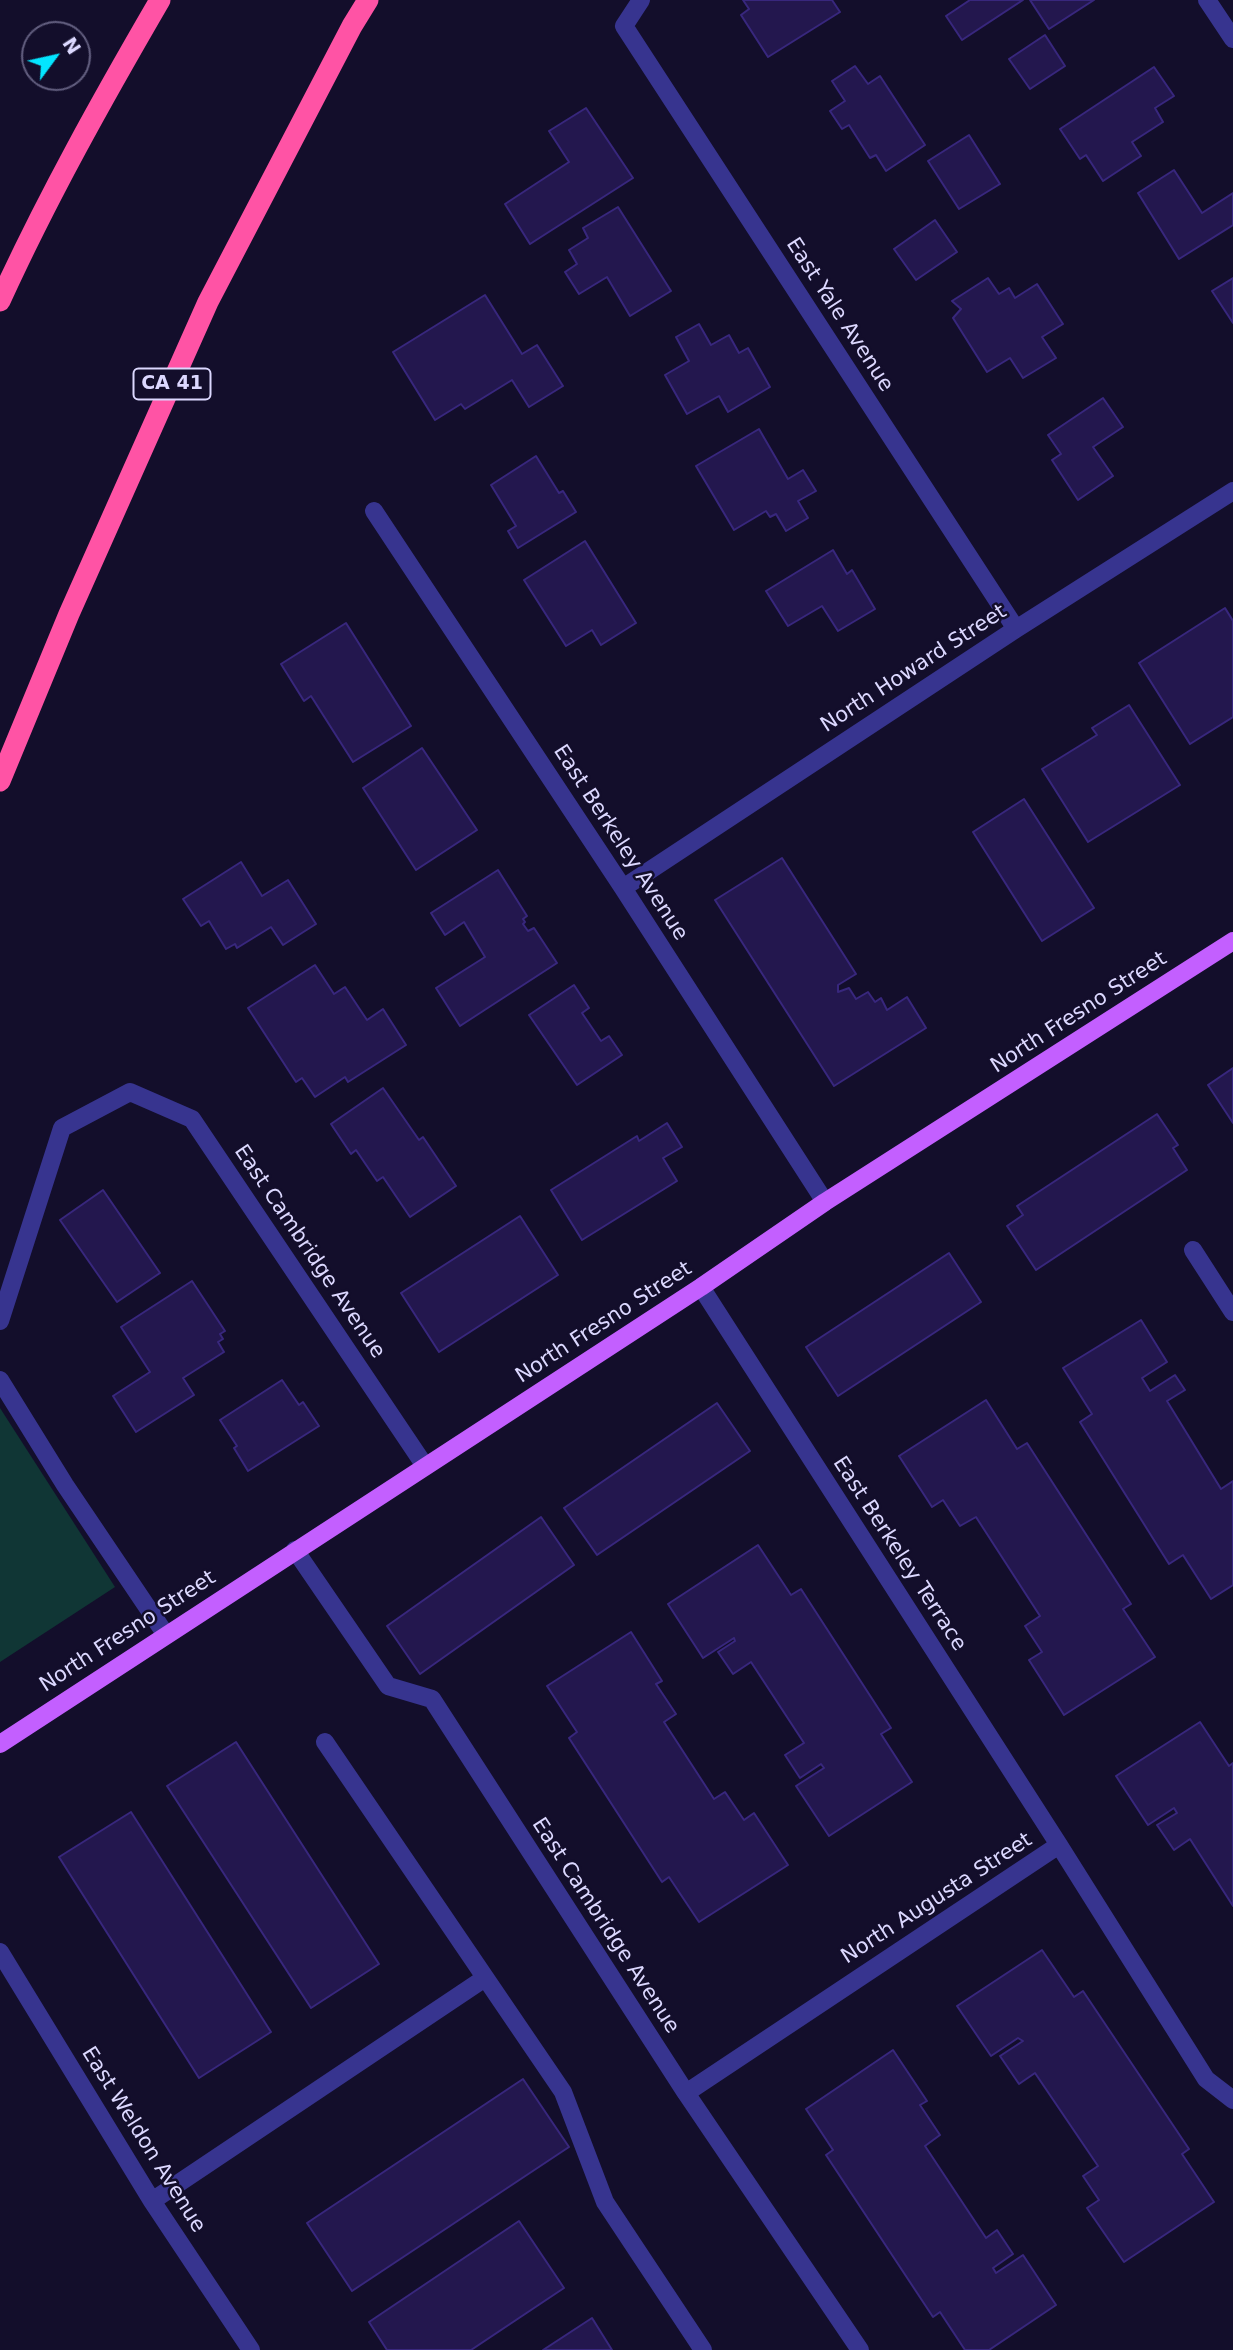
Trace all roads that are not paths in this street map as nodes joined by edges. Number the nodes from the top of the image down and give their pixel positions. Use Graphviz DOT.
graph roads {
  1 [pos="160,0"];
  2 [pos="368,0"];
  3 [pos="641,0"];
  4 [pos="1208,0"];
  5 [pos="1233,39"];
  6 [pos="0,301"];
  7 [pos="1233,491"];
  8 [pos="374,511"];
  9 [pos="1016,629"];
  10 [pos="0,781"];
  11 [pos="623,888"];
  12 [pos="1233,941"];
  13 [pos="825,1202"];
  14 [pos="1193,1250"];
  15 [pos="701,1287"];
  16 [pos="1233,1312"];
  17 [pos="0,1321"];
  18 [pos="0,1380"];
  19 [pos="425,1466"];
  20 [pos="295,1550"];
  21 [pos="166,1635"];
  22 [pos="325,1742"];
  23 [pos="0,1744"];
  24 [pos="1059,1845"];
  25 [pos="0,1952"];
  26 [pos="485,1978"];
  27 [pos="685,2093"];
  28 [pos="1233,2100"];
  29 [pos="152,2200"];
  30 [pos="251,2350"];
  31 [pos="703,2350"];
  32 [pos="860,2350"];
  1 -- 6 [label="highway"];
  2 -- 10 [label="highway, CA 41"];
  3 -- 9 [label="street, East Yale Avenue"];
  4 -- 5 [label="street"];
  7 -- 9 [label="street, North Howard Street"];
  8 -- 11 [label="street, East Berkeley Avenue"];
  9 -- 11 [label="street, North Howard Street"];
  11 -- 13 [label="street, East Berkeley Avenue"];
  12 -- 13 [label="main road, North Fresno Street"];
  13 -- 15 [label="main road, North Fresno Street"];
  14 -- 16 [label="street"];
  15 -- 19 [label="main road, North Fresno Street"];
  15 -- 24 [label="street, East Berkeley Terrace"];
  17 -- 19 [label="street, East Cambridge Avenue"];
  18 -- 21 [label="street"];
  19 -- 20 [label="main road, North Fresno Street"];
  20 -- 21 [label="main road, North Fresno Street"];
  20 -- 27 [label="street, East Cambridge Avenue"];
  21 -- 23 [label="main road, North Fresno Street"];
  22 -- 26 [label="street"];
  24 -- 27 [label="street, North Augusta Street"];
  24 -- 28 [label="street, North Augusta Street"];
  25 -- 29 [label="street, East Weldon Avenue"];
  26 -- 29 [label="street"];
  26 -- 31 [label="street"];
  27 -- 32 [label="street, East Cambridge Avenue"];
  29 -- 30 [label="street, East Weldon Avenue"];
}
